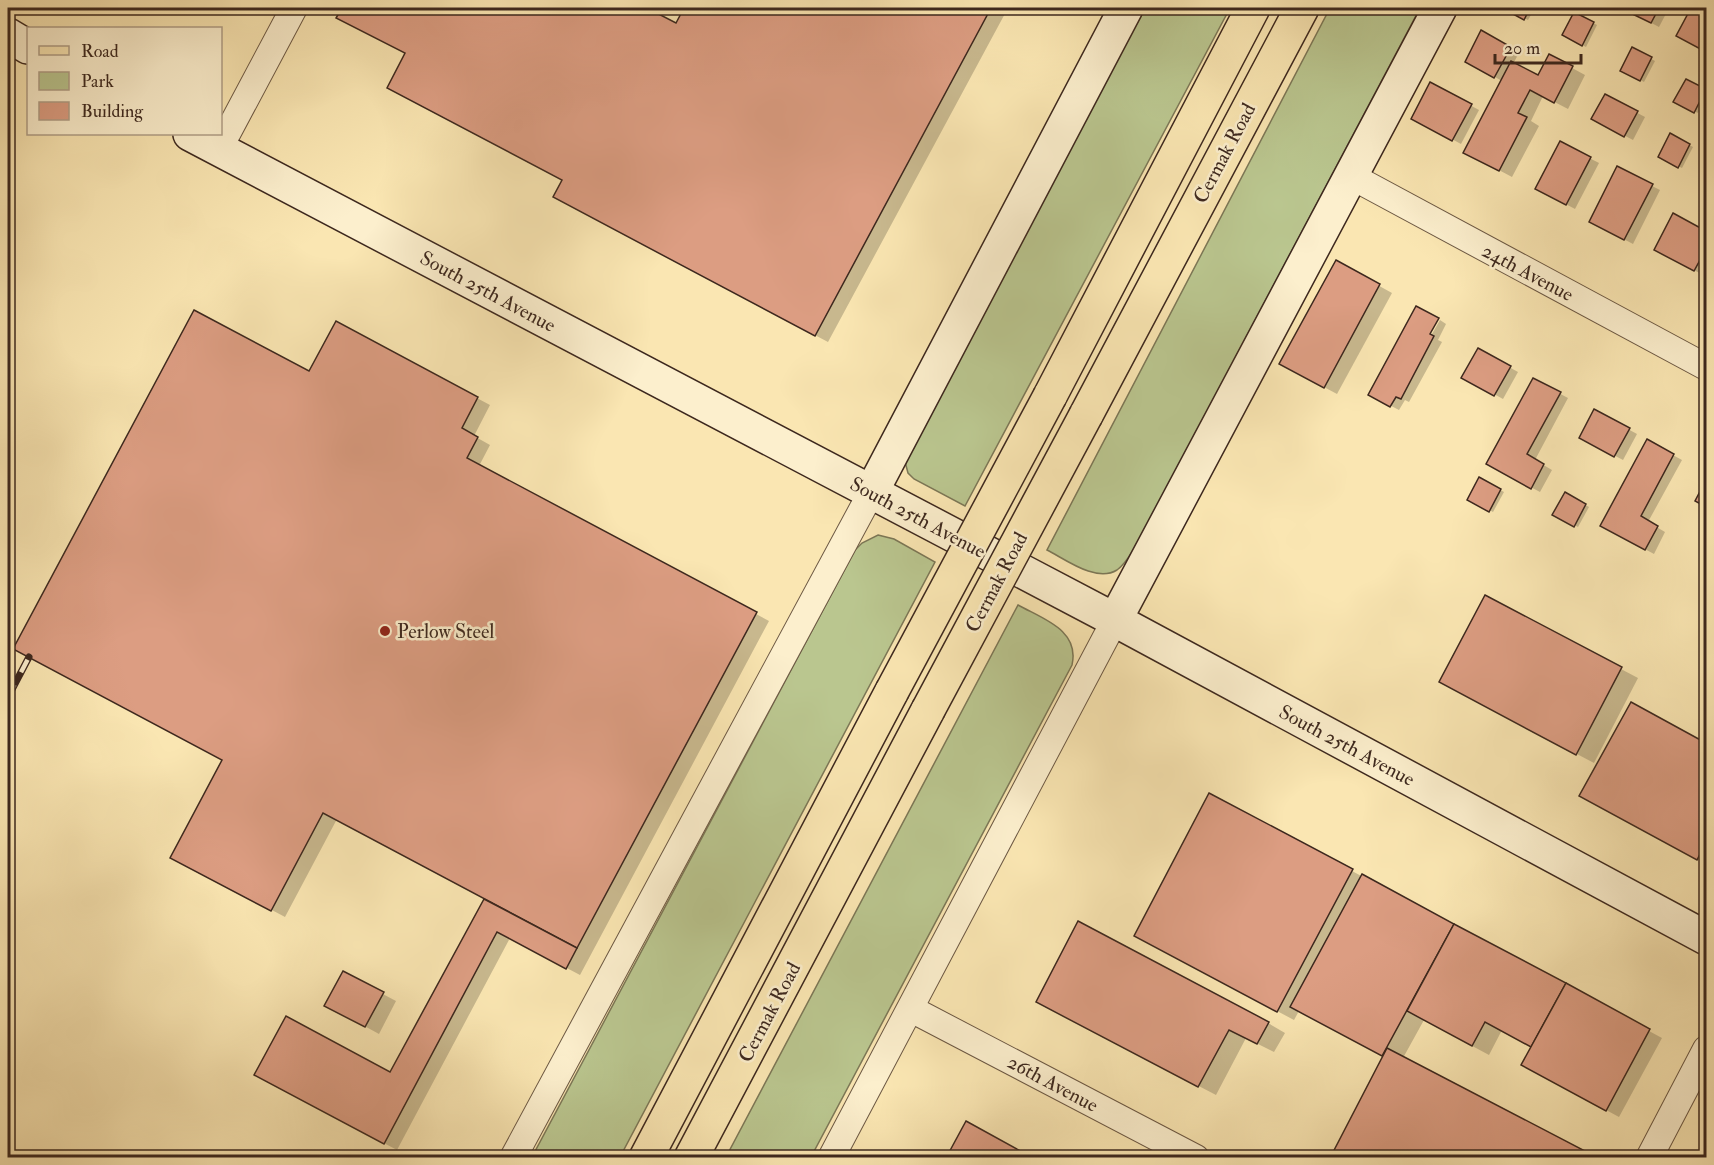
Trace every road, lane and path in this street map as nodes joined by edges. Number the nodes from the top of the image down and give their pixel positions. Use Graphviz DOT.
graph roads {
  1 [pos="294,8"];
  2 [pos="1126,8"];
  3 [pos="1253,8"];
  4 [pos="1302,8"];
  5 [pos="1440,8"];
  6 [pos="8,35"];
  7 [pos="27,46"];
  8 [pos="192,135"];
  9 [pos="219,149"];
  10 [pos="1351,176"];
  11 [pos="1707,367"];
  12 [pos="871,493"];
  13 [pos="1115,620"];
  14 [pos="1707,938"];
  15 [pos="911,1009"];
  16 [pos="1707,1049"];
  17 [pos="513,1158"];
  18 [pos="646,1158"];
  19 [pos="692,1158"];
  20 [pos="831,1158"];
  21 [pos="1196,1158"];
  22 [pos="1649,1158"];
  1 -- 9 [label="street"];
  2 -- 12 [label="main road"];
  3 -- 18 [label="main road, Cermak Road, bridge"];
  4 -- 19 [label="main road, Cermak Road, bridge"];
  5 -- 10 [label="main road"];
  6 -- 7 [label="main road"];
  8 -- 9 [label="main road, South 25th Avenue"];
  9 -- 12 [label="main road, South 25th Avenue"];
  10 -- 11 [label="street, 24th Avenue"];
  10 -- 13 [label="main road"];
  12 -- 13 [label="main road, South 25th Avenue"];
  12 -- 17 [label="street"];
  13 -- 14 [label="main road, South 25th Avenue"];
  13 -- 15 [label="street"];
  15 -- 20 [label="street"];
  15 -- 21 [label="street, 26th Avenue"];
  16 -- 22 [label="street"];
}
